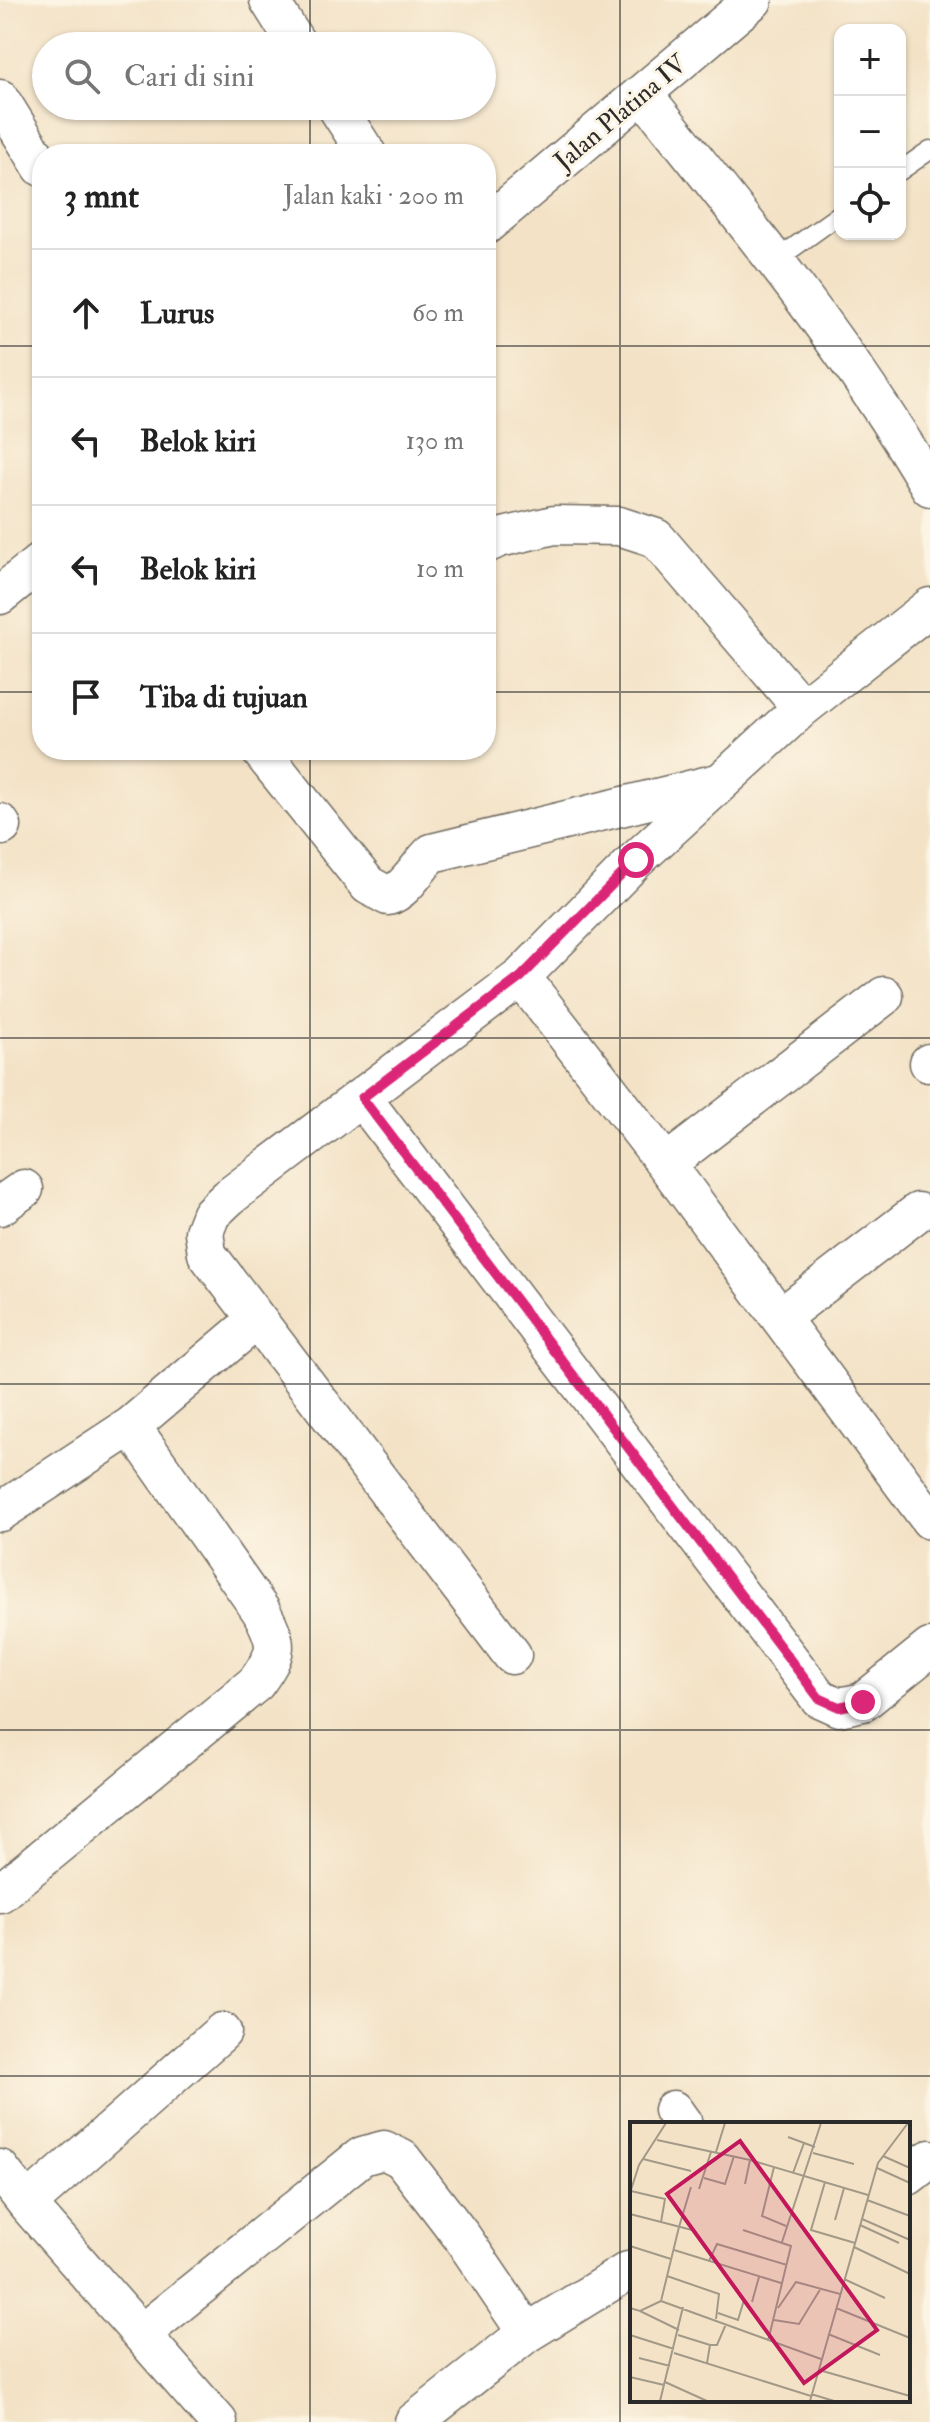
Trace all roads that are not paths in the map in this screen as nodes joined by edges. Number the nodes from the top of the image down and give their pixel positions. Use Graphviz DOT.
graph roads {
  1 [pos="269,0"];
  2 [pos="737,5"];
  3 [pos="289,32"];
  4 [pos="643,94"];
  5 [pos="0,99"];
  6 [pos="345,120"];
  7 [pos="361,144"];
  8 [pos="930,150"];
  9 [pos="32,151"];
  10 [pos="904,168"];
  11 [pos="496,217"];
  12 [pos="834,218"];
  13 [pos="776,260"];
  14 [pos="930,487"];
  15 [pos="496,539"];
  16 [pos="32,569"];
  17 [pos="0,595"];
  18 [pos="930,607"];
  19 [pos="802,708"];
  20 [pos="268,760"];
  21 [pos="724,782"];
  22 [pos="521,977"];
  23 [pos="884,996"];
  24 [pos="362,1098"];
  25 [pos="666,1164"];
  26 [pos="918,1212"];
  27 [pos="780,1318"];
  28 [pos="255,1321"];
  29 [pos="131,1426"];
  30 [pos="0,1512"];
  31 [pos="930,1520"];
  32 [pos="930,1648"];
  33 [pos="512,1655"];
  34 [pos="0,1893"];
  35 [pos="222,2032"];
  36 [pos="930,2159"];
  37 [pos="0,2169"];
  38 [pos="910,2174"];
  39 [pos="27,2204"];
  40 [pos="628,2271"];
  41 [pos="527,2333"];
  42 [pos="141,2334"];
  43 [pos="218,2422"];
  44 [pos="414,2422"];
  1 -- 3 [label="street"];
  2 -- 4 [label="street, Jalan Platina IV"];
  4 -- 11 [label="street, Jalan Platina IV"];
  4 -- 13 [label="street"];
  5 -- 9 [label="street"];
  6 -- 7 [label="street"];
  8 -- 10 [label="lane"];
  12 -- 13 [label="lane"];
  13 -- 14 [label="street"];
  15 -- 19 [label="street"];
  16 -- 17 [label="street"];
  18 -- 19 [label="street"];
  19 -- 21 [label="street"];
  20 -- 21 [label="street"];
  21 -- 22 [label="street"];
  22 -- 24 [label="street"];
  22 -- 25 [label="street"];
  23 -- 25 [label="street"];
  24 -- 28 [label="street"];
  24 -- 32 [label="street"];
  25 -- 27 [label="street"];
  26 -- 27 [label="street"];
  27 -- 31 [label="street"];
  28 -- 29 [label="street"];
  28 -- 33 [label="street"];
  29 -- 30 [label="street"];
  29 -- 34 [label="street"];
  35 -- 39 [label="street"];
  36 -- 38 [label="street"];
  37 -- 39 [label="street"];
  39 -- 42 [label="street"];
  40 -- 41 [label="street"];
  41 -- 42 [label="street"];
  41 -- 44 [label="street"];
  42 -- 43 [label="street"];
}
